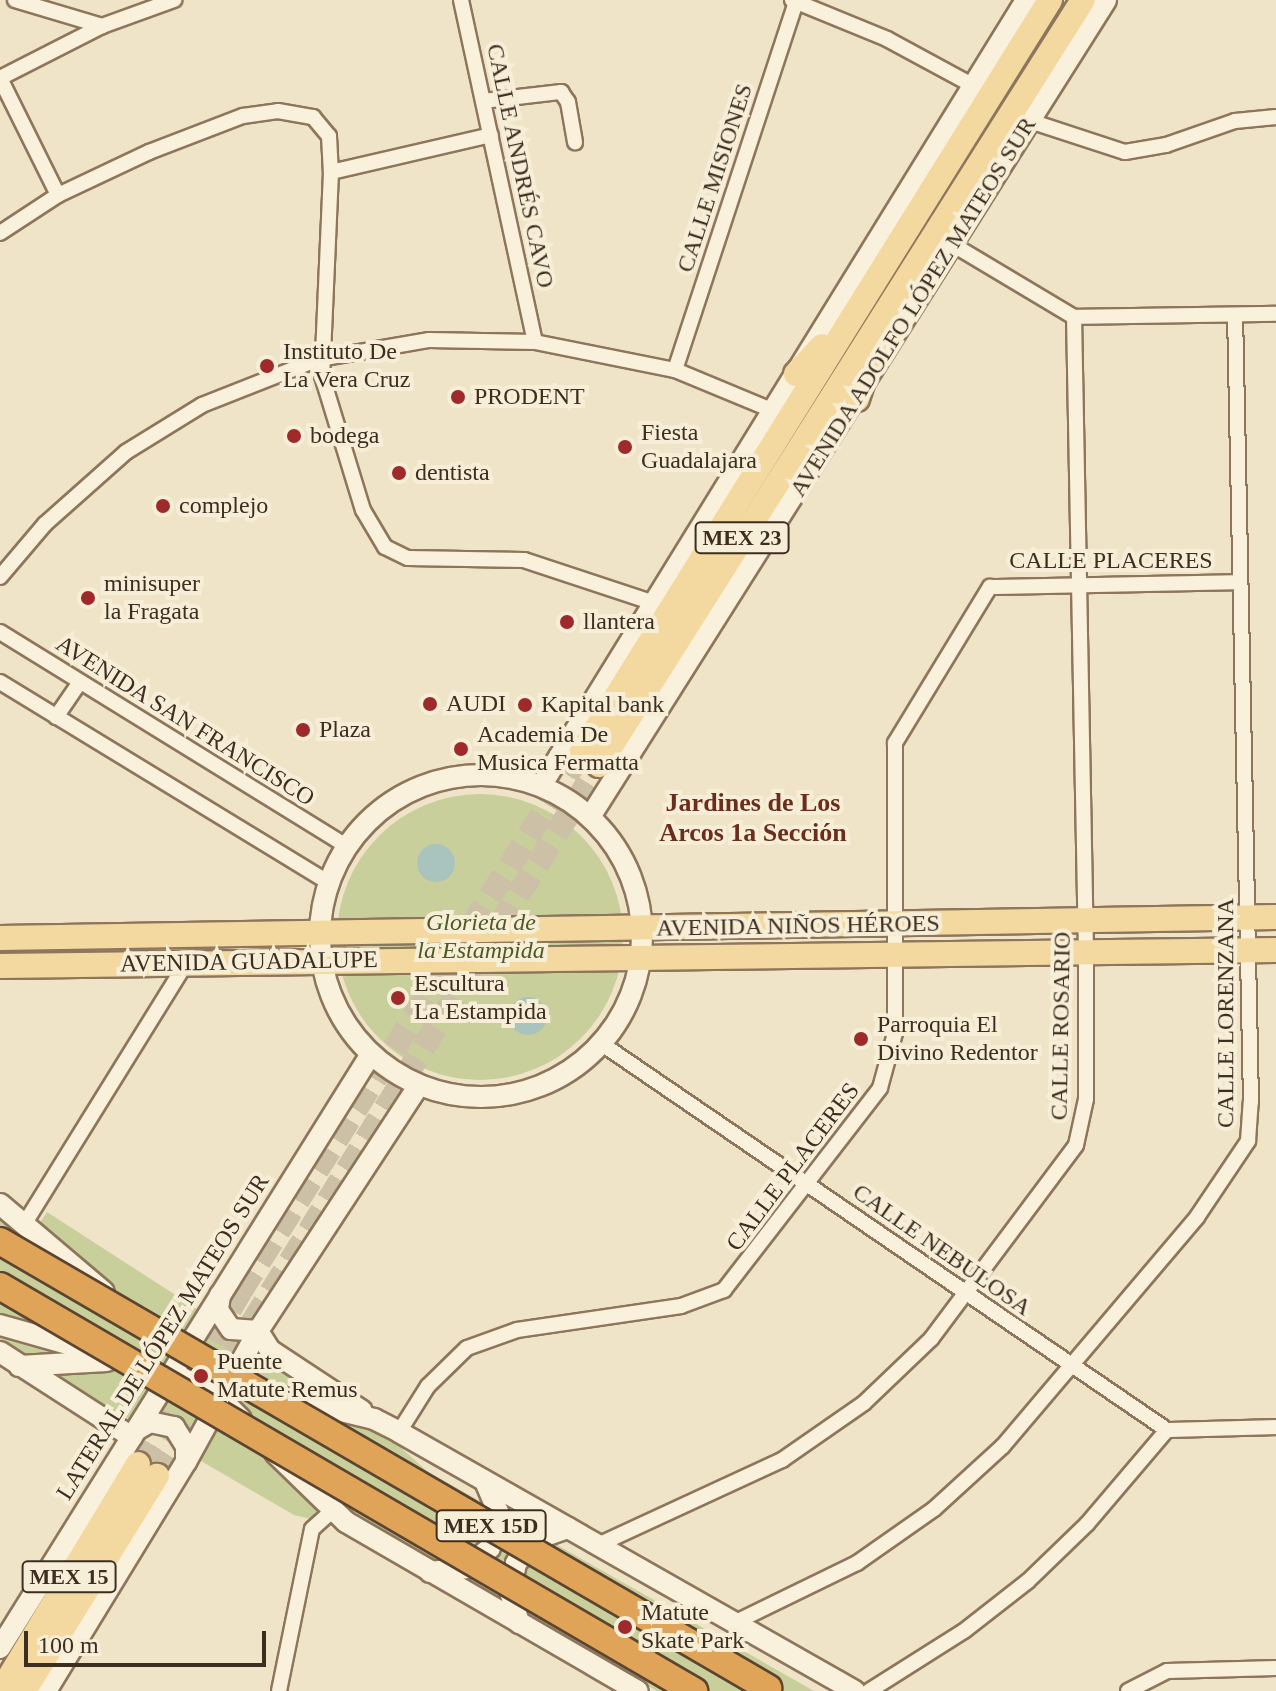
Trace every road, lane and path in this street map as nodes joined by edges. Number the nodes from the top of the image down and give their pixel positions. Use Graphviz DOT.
graph roads {
  1 [pos="15,0"];
  2 [pos="174,0"];
  3 [pos="461,0"];
  4 [pos="795,0"];
  5 [pos="1026,0"];
  6 [pos="1050,0"];
  7 [pos="1083,0"];
  8 [pos="1106,0"];
  9 [pos="53,5"];
  10 [pos="102,26"];
  11 [pos="0,78"];
  12 [pos="974,86"];
  13 [pos="483,101"];
  14 [pos="1276,117"];
  15 [pos="1030,121"];
  16 [pos="491,135"];
  17 [pos="575,142"];
  18 [pos="331,172"];
  19 [pos="58,195"];
  20 [pos="0,233"];
  21 [pos="952,244"];
  22 [pos="864,299"];
  23 [pos="886,311"];
  24 [pos="1276,314"];
  25 [pos="1235,315"];
  26 [pos="1074,317"];
  27 [pos="535,342"];
  28 [pos="319,359"];
  29 [pos="675,370"];
  30 [pos="796,374"];
  31 [pos="857,399"];
  32 [pos="774,411"];
  33 [pos="0,577"];
  34 [pos="1240,582"];
  35 [pos="1079,583"];
  36 [pos="654,603"];
  37 [pos="0,632"];
  38 [pos="0,682"];
  39 [pos="80,682"];
  40 [pos="56,717"];
  41 [pos="541,786"];
  42 [pos="590,817"];
  43 [pos="346,846"];
  44 [pos="328,882"];
  45 [pos="1276,917"];
  46 [pos="1248,918"];
  47 [pos="1085,921"];
  48 [pos="894,924"];
  49 [pos="642,929"];
  50 [pos="320,935"];
  51 [pos="0,938"];
  52 [pos="1248,950"];
  53 [pos="1276,950"];
  54 [pos="1086,952"];
  55 [pos="894,953"];
  56 [pos="642,956"];
  57 [pos="321,960"];
  58 [pos="186,963"];
  59 [pos="0,966"];
  60 [pos="602,1044"];
  61 [pos="371,1054"];
  62 [pos="419,1085"];
  63 [pos="808,1184"];
  64 [pos="0,1204"];
  65 [pos="25,1223"];
  66 [pos="0,1241"];
  67 [pos="0,1286"];
  68 [pos="966,1293"];
  69 [pos="220,1295"];
  70 [pos="0,1325"];
  71 [pos="258,1331"];
  72 [pos="0,1352"];
  73 [pos="127,1360"];
  74 [pos="174,1364"];
  75 [pos="19,1366"];
  76 [pos="1071,1366"];
  77 [pos="225,1392"];
  78 [pos="374,1419"];
  79 [pos="1276,1427"];
  80 [pos="1167,1430"];
  81 [pos="399,1432"];
  82 [pos="134,1434"];
  83 [pos="186,1462"];
  84 [pos="485,1482"];
  85 [pos="332,1511"];
  86 [pos="568,1528"];
  87 [pos="598,1545"];
  88 [pos="430,1572"];
  89 [pos="736,1622"];
  90 [pos="519,1623"];
  91 [pos="0,1648"];
  92 [pos="1276,1668"];
  93 [pos="768,1688"];
  94 [pos="1,1691"];
  95 [pos="24,1691"];
  96 [pos="46,1691"];
  97 [pos="279,1691"];
  98 [pos="637,1691"];
  99 [pos="694,1691"];
  100 [pos="855,1691"];
  101 [pos="869,1691"];
  102 [pos="1128,1691"];
  1 -- 9 [label="street"];
  2 -- 10 [label="street"];
  3 -- 13 [label="street, CALLE ANDRÉS CAVO"];
  4 -- 12 [label="street"];
  4 -- 29 [label="street, CALLE MISIONES"];
  5 -- 12 [label="main road"];
  6 -- 22 [label="main road, AVENIDA ADOLFO LÓPEZ MATEOS SUR / MEX 23"];
  7 -- 23 [label="main road, AVENIDA ADOLFO LÓPEZ MATEOS SUR / MEX 23"];
  8 -- 15 [label="main road, AVENIDA ADOLFO LÓPEZ MATEOS SUR"];
  9 -- 10 [label="street"];
  10 -- 11 [label="street"];
  11 -- 19 [label="street"];
  12 -- 30 [label="main road"];
  13 -- 16 [label="street, CALLE ANDRÉS CAVO"];
  13 -- 17 [label="street"];
  14 -- 15 [label="street"];
  15 -- 21 [label="main road, AVENIDA ADOLFO LÓPEZ MATEOS SUR"];
  16 -- 18 [label="street"];
  16 -- 27 [label="street, CALLE ANDRÉS CAVO"];
  18 -- 19 [label="street"];
  18 -- 28 [label="street"];
  19 -- 20 [label="street"];
  21 -- 26 [label="street"];
  21 -- 31 [label="main road, AVENIDA ADOLFO LÓPEZ MATEOS SUR"];
  22 -- 23 [label="main road, AVENIDA ADOLFO LÓPEZ MATEOS SUR / MEX 23"];
  22 -- 30 [label="main road"];
  23 -- 31 [label="main road"];
  24 -- 25 [label="street"];
  25 -- 26 [label="street"];
  25 -- 34 [label="street, CALLE LORENZANA"];
  26 -- 35 [label="street, CALLE ROSARIO"];
  27 -- 28 [label="street"];
  27 -- 29 [label="street"];
  28 -- 33 [label="street"];
  28 -- 36 [label="street"];
  29 -- 32 [label="street"];
  30 -- 32 [label="main road"];
  31 -- 42 [label="main road, AVENIDA ADOLFO LÓPEZ MATEOS SUR"];
  32 -- 36 [label="main road"];
  34 -- 35 [label="street, CALLE PLACERES"];
  34 -- 46 [label="street, CALLE LORENZANA"];
  35 -- 47 [label="street, CALLE ROSARIO"];
  35 -- 48 [label="street, CALLE PLACERES"];
  36 -- 41 [label="main road"];
  37 -- 39 [label="street, AVENIDA SAN FRANCISCO"];
  38 -- 40 [label="street"];
  39 -- 40 [label="street"];
  39 -- 43 [label="street, AVENIDA SAN FRANCISCO"];
  40 -- 44 [label="street"];
  41 -- 42 [label="main road"];
  41 -- 43 [label="main road"];
  42 -- 49 [label="main road"];
  43 -- 44 [label="main road"];
  44 -- 50 [label="main road"];
  45 -- 46 [label="main road, AVENIDA NIÑOS HÉROES"];
  46 -- 47 [label="main road, AVENIDA NIÑOS HÉROES"];
  46 -- 52 [label="street, CALLE LORENZANA"];
  47 -- 48 [label="main road, AVENIDA NIÑOS HÉROES"];
  47 -- 54 [label="street, CALLE ROSARIO"];
  48 -- 49 [label="main road, AVENIDA NIÑOS HÉROES"];
  48 -- 55 [label="street, CALLE PLACERES"];
  49 -- 50 [label="main road, AVENIDA NIÑOS HÉROES"];
  49 -- 56 [label="main road"];
  50 -- 51 [label="main road, AVENIDA GUADALUPE"];
  50 -- 57 [label="main road"];
  52 -- 53 [label="main road, AVENIDA NIÑOS HÉROES"];
  52 -- 54 [label="main road, AVENIDA NIÑOS HÉROES"];
  52 -- 76 [label="street, CALLE LORENZANA"];
  54 -- 55 [label="main road, AVENIDA NIÑOS HÉROES"];
  54 -- 68 [label="street, CALLE ROSARIO"];
  55 -- 56 [label="main road, AVENIDA NIÑOS HÉROES"];
  55 -- 63 [label="street, CALLE PLACERES"];
  56 -- 57 [label="main road, AVENIDA GUADALUPE"];
  56 -- 60 [label="main road"];
  57 -- 58 [label="main road, AVENIDA GUADALUPE"];
  57 -- 61 [label="main road"];
  58 -- 59 [label="main road, AVENIDA GUADALUPE"];
  58 -- 65 [label="street"];
  60 -- 62 [label="main road"];
  60 -- 63 [label="street, CALLE NEBULOSA"];
  61 -- 62 [label="main road"];
  61 -- 69 [label="main road, LATERAL DE LÓPEZ MATEOS SUR"];
  62 -- 71 [label="main road"];
  63 -- 68 [label="street, CALLE NEBULOSA"];
  63 -- 81 [label="street, CALLE PLACERES"];
  64 -- 65 [label="main road"];
  65 -- 74 [label="main road"];
  66 -- 93 [label="highway, MEX 15D, bridge"];
  67 -- 99 [label="highway, MEX 15D, bridge"];
  68 -- 76 [label="street, CALLE NEBULOSA"];
  68 -- 87 [label="street, CALLE ROSARIO"];
  69 -- 71 [label="main road"];
  69 -- 74 [label="main road, LATERAL DE LÓPEZ MATEOS SUR"];
  70 -- 73 [label="main road"];
  71 -- 77 [label="main road"];
  71 -- 78 [label="main road"];
  72 -- 75 [label="main road"];
  73 -- 74 [label="main road"];
  73 -- 75 [label="main road"];
  74 -- 77 [label="main road"];
  74 -- 82 [label="main road, LATERAL DE LÓPEZ MATEOS SUR"];
  75 -- 82 [label="main road"];
  76 -- 80 [label="street, CALLE NEBULOSA"];
  76 -- 89 [label="street, CALLE LORENZANA"];
  77 -- 78 [label="main road"];
  77 -- 83 [label="main road"];
  77 -- 85 [label="main road"];
  78 -- 81 [label="main road"];
  79 -- 80 [label="street"];
  80 -- 101 [label="street"];
  81 -- 84 [label="main road"];
  82 -- 83 [label="main road"];
  82 -- 91 [label="main road, LATERAL DE LÓPEZ MATEOS SUR"];
  83 -- 96 [label="main road"];
  84 -- 86 [label="main road"];
  84 -- 88 [label="main road"];
  85 -- 88 [label="main road"];
  85 -- 97 [label="street"];
  86 -- 87 [label="main road"];
  86 -- 90 [label="main road"];
  87 -- 89 [label="main road"];
  88 -- 90 [label="main road"];
  89 -- 100 [label="main road"];
  90 -- 98 [label="main road"];
  92 -- 102 [label="street"];
  94 -- 95 [label="main road, MEX 15"];
}
